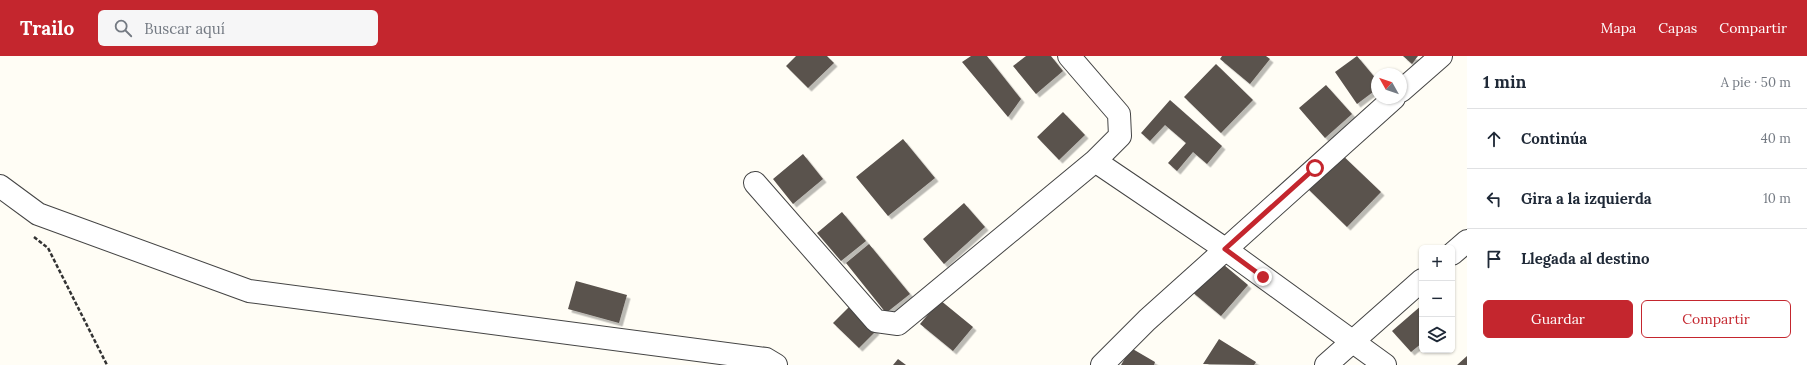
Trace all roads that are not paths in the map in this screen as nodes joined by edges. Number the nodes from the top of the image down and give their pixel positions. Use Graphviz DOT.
graph roads {
  1 [pos="1069,56"];
  2 [pos="1441,56"];
  3 [pos="1407,87"];
  4 [pos="1387,104"];
  5 [pos="1095,161"];
  6 [pos="755,183"];
  7 [pos="0,186"];
  8 [pos="1467,241"];
  9 [pos="1225,249"];
  10 [pos="1455,251"];
  11 [pos="1421,281"];
  12 [pos="1352,341"];
  13 [pos="776,365"];
  14 [pos="1102,365"];
  15 [pos="1326,365"];
  16 [pos="1385,365"];
  1 -- 5 [label="street"];
  2 -- 3 [label="street"];
  4 -- 9 [label="street"];
  5 -- 6 [label="street"];
  5 -- 9 [label="street"];
  7 -- 13 [label="street"];
  8 -- 10 [label="street"];
  9 -- 12 [label="street"];
  9 -- 14 [label="street"];
  11 -- 12 [label="street"];
  12 -- 15 [label="street"];
  12 -- 16 [label="street"];
}
